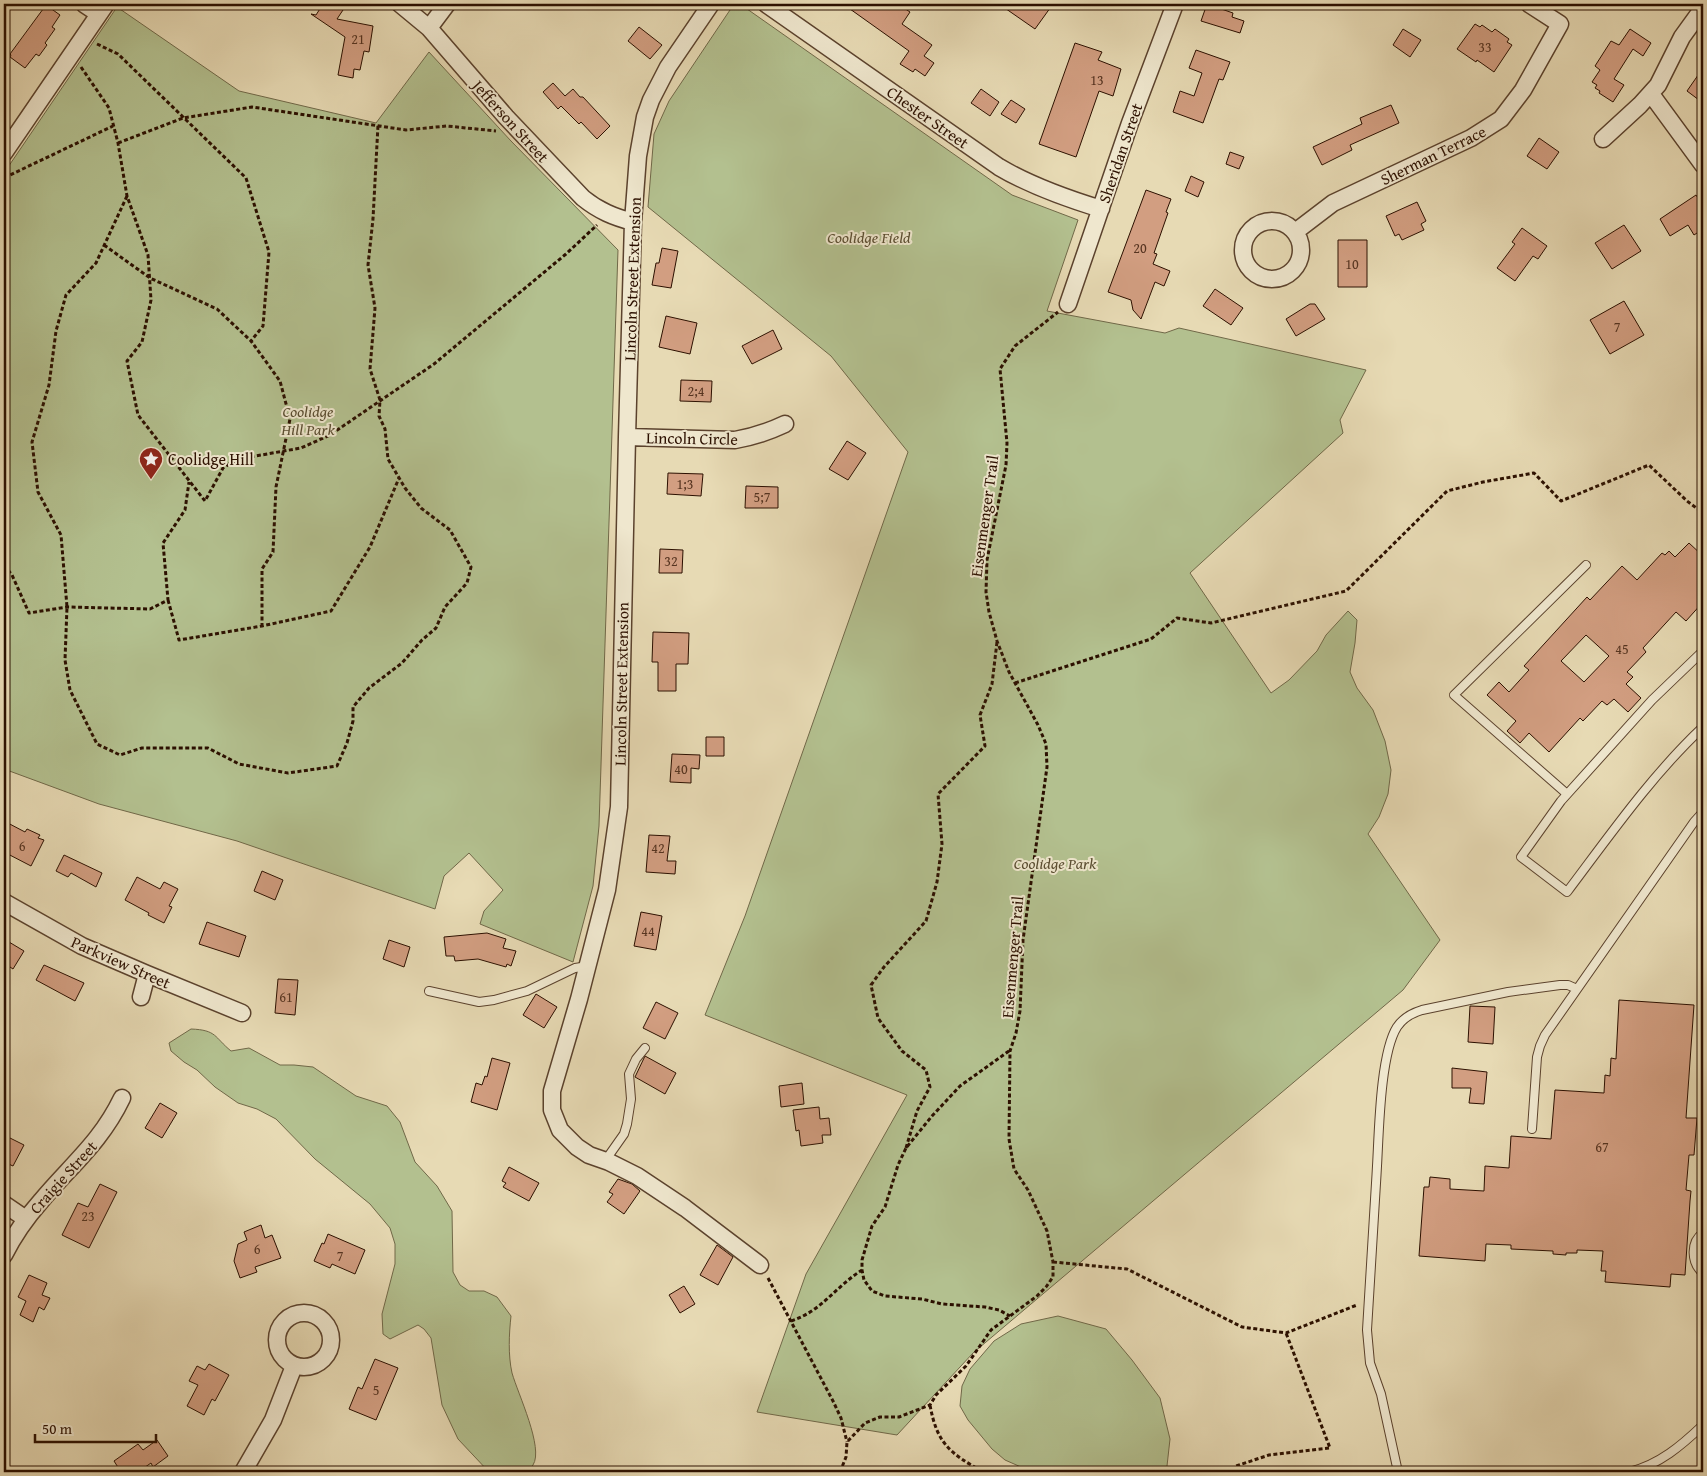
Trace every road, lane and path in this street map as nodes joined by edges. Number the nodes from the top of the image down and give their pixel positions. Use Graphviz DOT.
graph roads {
  1 [pos="84,4"];
  2 [pos="400,4"];
  3 [pos="446,4"];
  4 [pos="711,4"];
  5 [pos="766,4"];
  6 [pos="1175,4"];
  7 [pos="1529,4"];
  8 [pos="1703,8"];
  9 [pos="102,9"];
  10 [pos="429,28"];
  11 [pos="83,37"];
  12 [pos="72,54"];
  13 [pos="1651,94"];
  14 [pos="183,118"];
  15 [pos="378,125"];
  16 [pos="113,126"];
  17 [pos="517,129"];
  18 [pos="1603,139"];
  19 [pos="118,144"];
  20 [pos="4,153"];
  21 [pos="1703,165"];
  22 [pos="4,174"];
  23 [pos="127,196"];
  24 [pos="1101,209"];
  25 [pos="608,215"];
  26 [pos="633,222"];
  27 [pos="1295,232"];
  28 [pos="104,245"];
  29 [pos="150,278"];
  30 [pos="1068,304"];
  31 [pos="251,341"];
  32 [pos="380,400"];
  33 [pos="784,424"];
  34 [pos="627,437"];
  35 [pos="282,452"];
  36 [pos="399,478"];
  37 [pos="190,481"];
  38 [pos="1703,513"];
  39 [pos="4,565"];
  40 [pos="1586,565"];
  41 [pos="168,600"];
  42 [pos="67,607"];
  43 [pos="262,626"];
  44 [pos="997,641"];
  45 [pos="1703,651"];
  46 [pos="1015,683"];
  47 [pos="1703,727"];
  48 [pos="1567,794"];
  49 [pos="1703,812"];
  50 [pos="4,902"];
  51 [pos="588,966"];
  52 [pos="147,974"];
  53 [pos="1577,989"];
  54 [pos="429,991"];
  55 [pos="142,997"];
  56 [pos="242,1013"];
  57 [pos="645,1048"];
  58 [pos="1010,1051"];
  59 [pos="122,1098"];
  60 [pos="1532,1129"];
  61 [pos="906,1148"];
  62 [pos="605,1160"];
  63 [pos="4,1204"];
  64 [pos="26,1219"];
  65 [pos="1703,1233"];
  66 [pos="4,1255"];
  67 [pos="1053,1262"];
  68 [pos="760,1265"];
  69 [pos="862,1270"];
  70 [pos="1703,1272"];
  71 [pos="1369,1301"];
  72 [pos="1010,1316"];
  73 [pos="790,1321"];
  74 [pos="1286,1333"];
  75 [pos="294,1366"];
  76 [pos="930,1405"];
  77 [pos="1703,1425"];
  78 [pos="847,1442"];
  79 [pos="243,1472"];
  80 [pos="840,1472"];
  81 [pos="983,1472"];
  82 [pos="1238,1472"];
  83 [pos="1398,1472"];
  84 [pos="1629,1472"];
  1 -- 9 [label="street"];
  2 -- 10 [label="street, Jefferson Street"];
  3 -- 10 [label="street"];
  4 -- 26 [label="street, Lincoln Street Extension"];
  5 -- 24 [label="street, Chester Street"];
  6 -- 24 [label="street, Sheridan Street"];
  7 -- 27 [label="street, Sherman Terrace"];
  8 -- 13 [label="street"];
  9 -- 11 [label="street"];
  10 -- 17 [label="street, Jefferson Street"];
  11 -- 12 [label="street"];
  11 -- 14 [label="path"];
  12 -- 16 [label="path"];
  12 -- 20 [label="street"];
  13 -- 18 [label="street"];
  13 -- 21 [label="street"];
  14 -- 15 [label="path"];
  14 -- 19 [label="path"];
  14 -- 31 [label="path"];
  15 -- 17 [label="path"];
  15 -- 32 [label="path"];
  16 -- 19 [label="path"];
  16 -- 22 [label="path"];
  17 -- 25 [label="street, Jefferson Street"];
  19 -- 23 [label="path"];
  23 -- 28 [label="path"];
  23 -- 29 [label="path"];
  24 -- 30 [label="street, Sheridan Street"];
  25 -- 26 [label="street, Jefferson Street"];
  25 -- 32 [label="path"];
  26 -- 34 [label="street, Lincoln Street Extension"];
  28 -- 29 [label="path"];
  28 -- 42 [label="path"];
  29 -- 31 [label="path"];
  29 -- 37 [label="path"];
  30 -- 44 [label="path, Eisenmenger Trail"];
  31 -- 35 [label="path"];
  32 -- 35 [label="path"];
  32 -- 36 [label="path"];
  33 -- 34 [label="street, Lincoln Circle"];
  34 -- 51 [label="street, Lincoln Street Extension"];
  35 -- 37 [label="path"];
  35 -- 43 [label="path"];
  36 -- 42 [label="path"];
  36 -- 43 [label="path"];
  37 -- 41 [label="path"];
  38 -- 46 [label="path"];
  39 -- 42 [label="path"];
  40 -- 48 [label="lane"];
  41 -- 42 [label="path"];
  41 -- 43 [label="path"];
  44 -- 46 [label="path, Eisenmenger Trail"];
  44 -- 61 [label="path, Eisenmenger Trail"];
  45 -- 48 [label="lane"];
  46 -- 58 [label="path, Eisenmenger Trail"];
  47 -- 48 [label="lane"];
  49 -- 53 [label="lane"];
  50 -- 52 [label="street, Parkview Street"];
  51 -- 54 [label="lane"];
  51 -- 62 [label="street, Lincoln Street Extension"];
  52 -- 55 [label="street"];
  52 -- 56 [label="street, Parkview Street"];
  53 -- 60 [label="lane"];
  53 -- 71 [label="lane"];
  57 -- 62 [label="lane"];
  58 -- 61 [label="path"];
  58 -- 67 [label="path, Eisenmenger Trail"];
  59 -- 64 [label="street, Craigie Street"];
  61 -- 69 [label="path"];
  62 -- 68 [label="street, Lincoln Street Extension"];
  63 -- 64 [label="street"];
  64 -- 66 [label="street, Craigie Street"];
  65 -- 70 [label="lane"];
  67 -- 72 [label="path, Eisenmenger Trail"];
  67 -- 74 [label="path"];
  68 -- 73 [label="path"];
  69 -- 72 [label="path"];
  69 -- 73 [label="path"];
  71 -- 74 [label="path"];
  71 -- 83 [label="lane"];
  72 -- 76 [label="path, Eisenmenger Trail"];
  73 -- 78 [label="path"];
  74 -- 82 [label="path"];
  75 -- 79 [label="street"];
  76 -- 78 [label="path, Eisenmenger Trail"];
  76 -- 81 [label="path"];
  77 -- 84 [label="lane"];
  78 -- 80 [label="path"];
}
